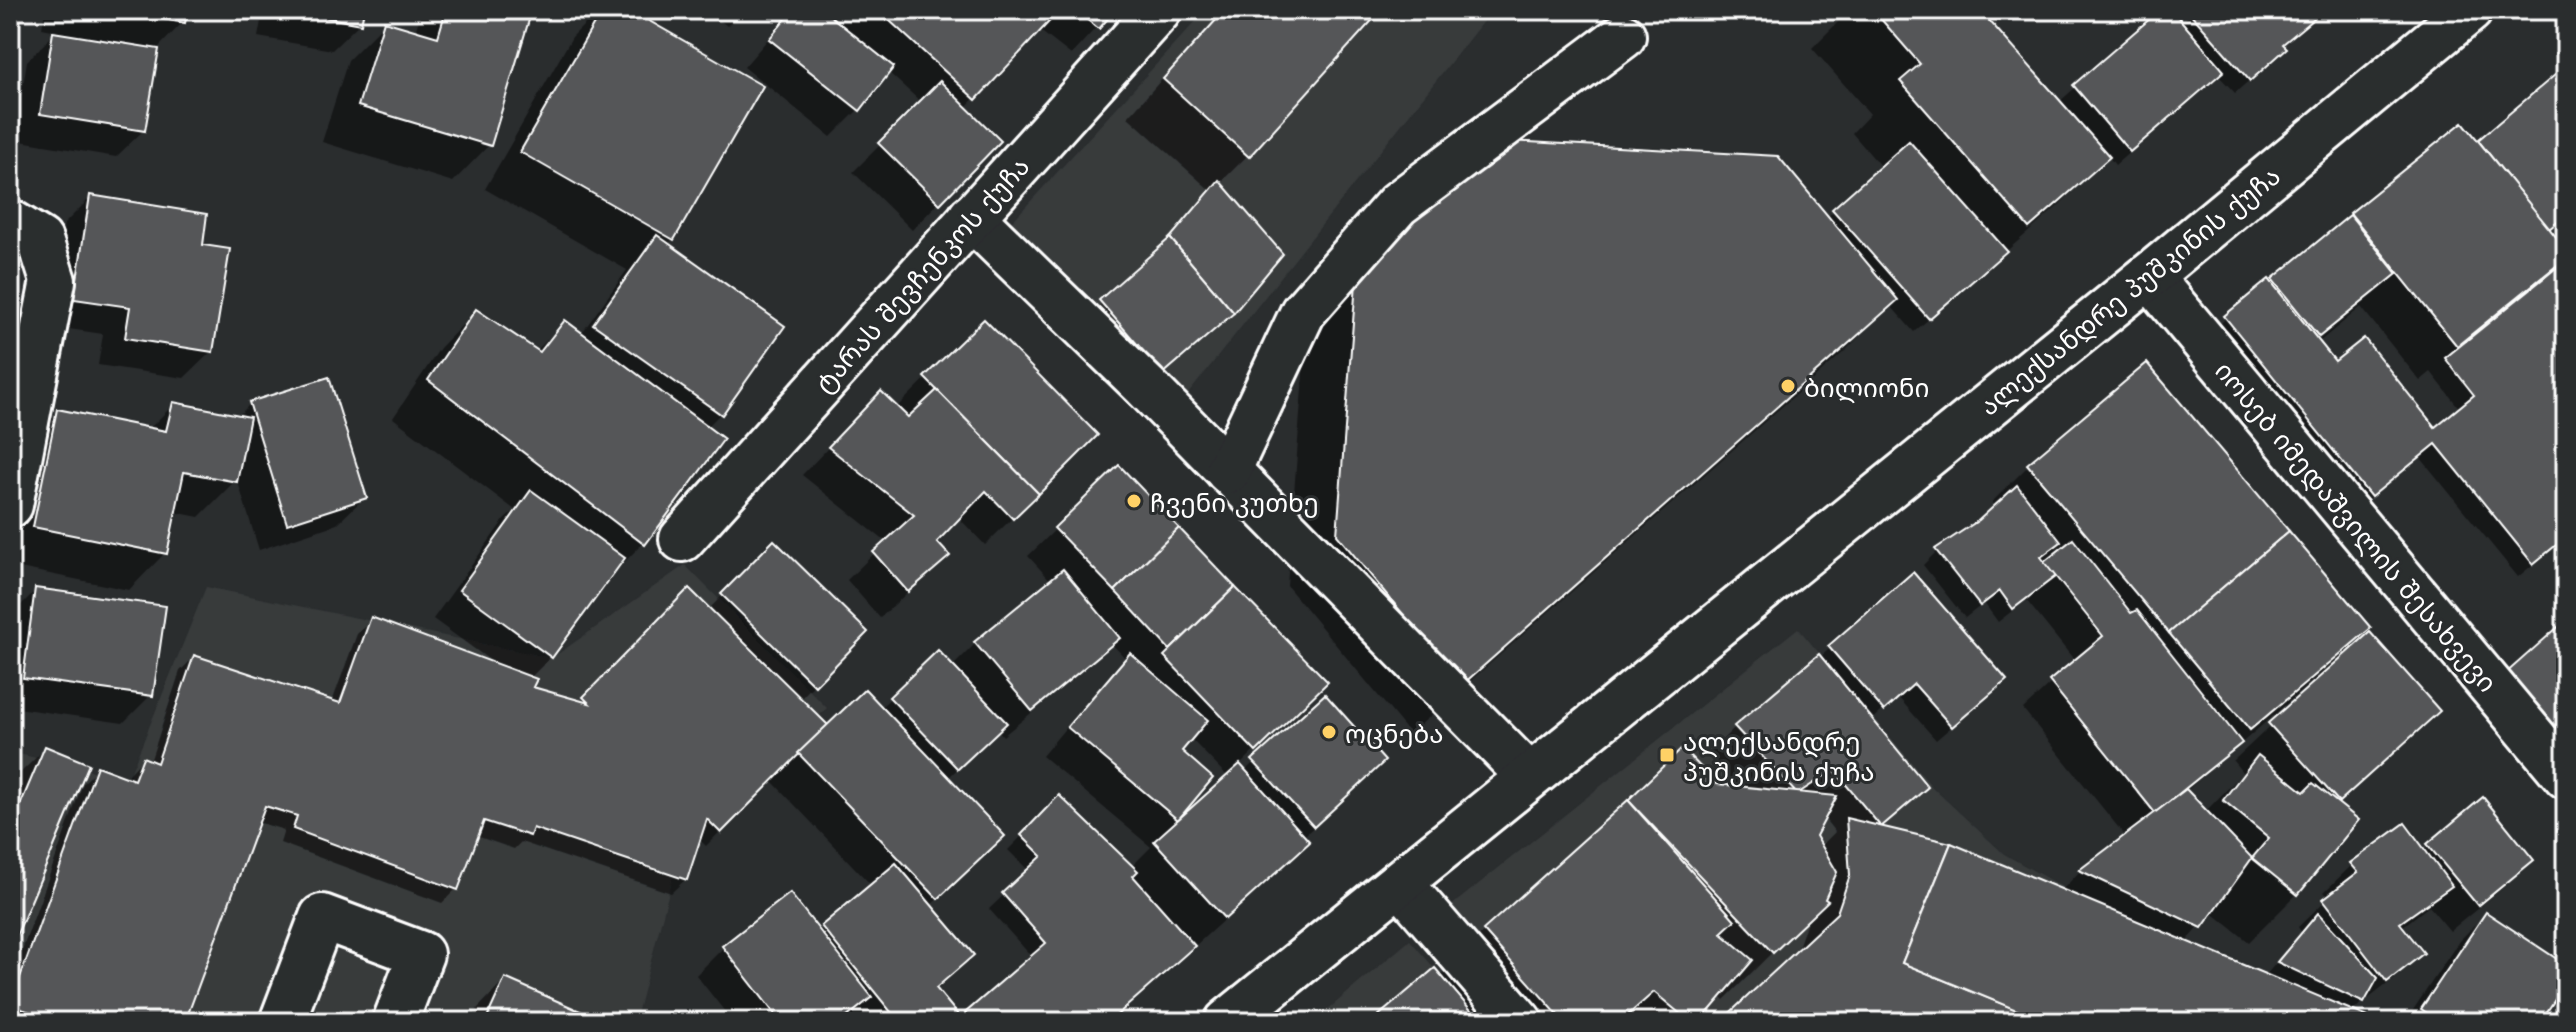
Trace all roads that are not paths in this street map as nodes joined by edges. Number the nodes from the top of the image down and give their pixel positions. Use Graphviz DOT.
graph roads {
  1 [pos="1159,10"];
  2 [pos="2470,10"];
  3 [pos="1623,36"];
  4 [pos="971,217"];
  5 [pos="10,222"];
  6 [pos="2149,276"];
  7 [pos="1228,471"];
  8 [pos="10,505"];
  9 [pos="682,539"];
  10 [pos="1529,776"];
  11 [pos="2566,776"];
  12 [pos="1400,883"];
  13 [pos="282,1022"];
  14 [pos="395,1022"];
  15 [pos="1227,1022"];
  16 [pos="1520,1022"];
  1 -- 4 [label="street, ტარას შევჩენკოს ქუჩა"];
  2 -- 6 [label="street, ალექსანდრე პუშკინის ქუჩა"];
  3 -- 7 [label="street"];
  4 -- 7 [label="street"];
  4 -- 9 [label="street, ტარას შევჩენკოს ქუჩა"];
  5 -- 8 [label="street"];
  6 -- 10 [label="street, ალექსანდრე პუშკინის ქუჩა"];
  6 -- 11 [label="street, იოსებ იმედაშვილის შესახვევი"];
  7 -- 10 [label="street"];
  10 -- 12 [label="street, ალექსანდრე პუშკინის ქუჩა"];
  12 -- 15 [label="street, ალექსანდრე პუშკინის ქუჩა"];
  12 -- 16 [label="street"];
  13 -- 14 [label="street"];
}
